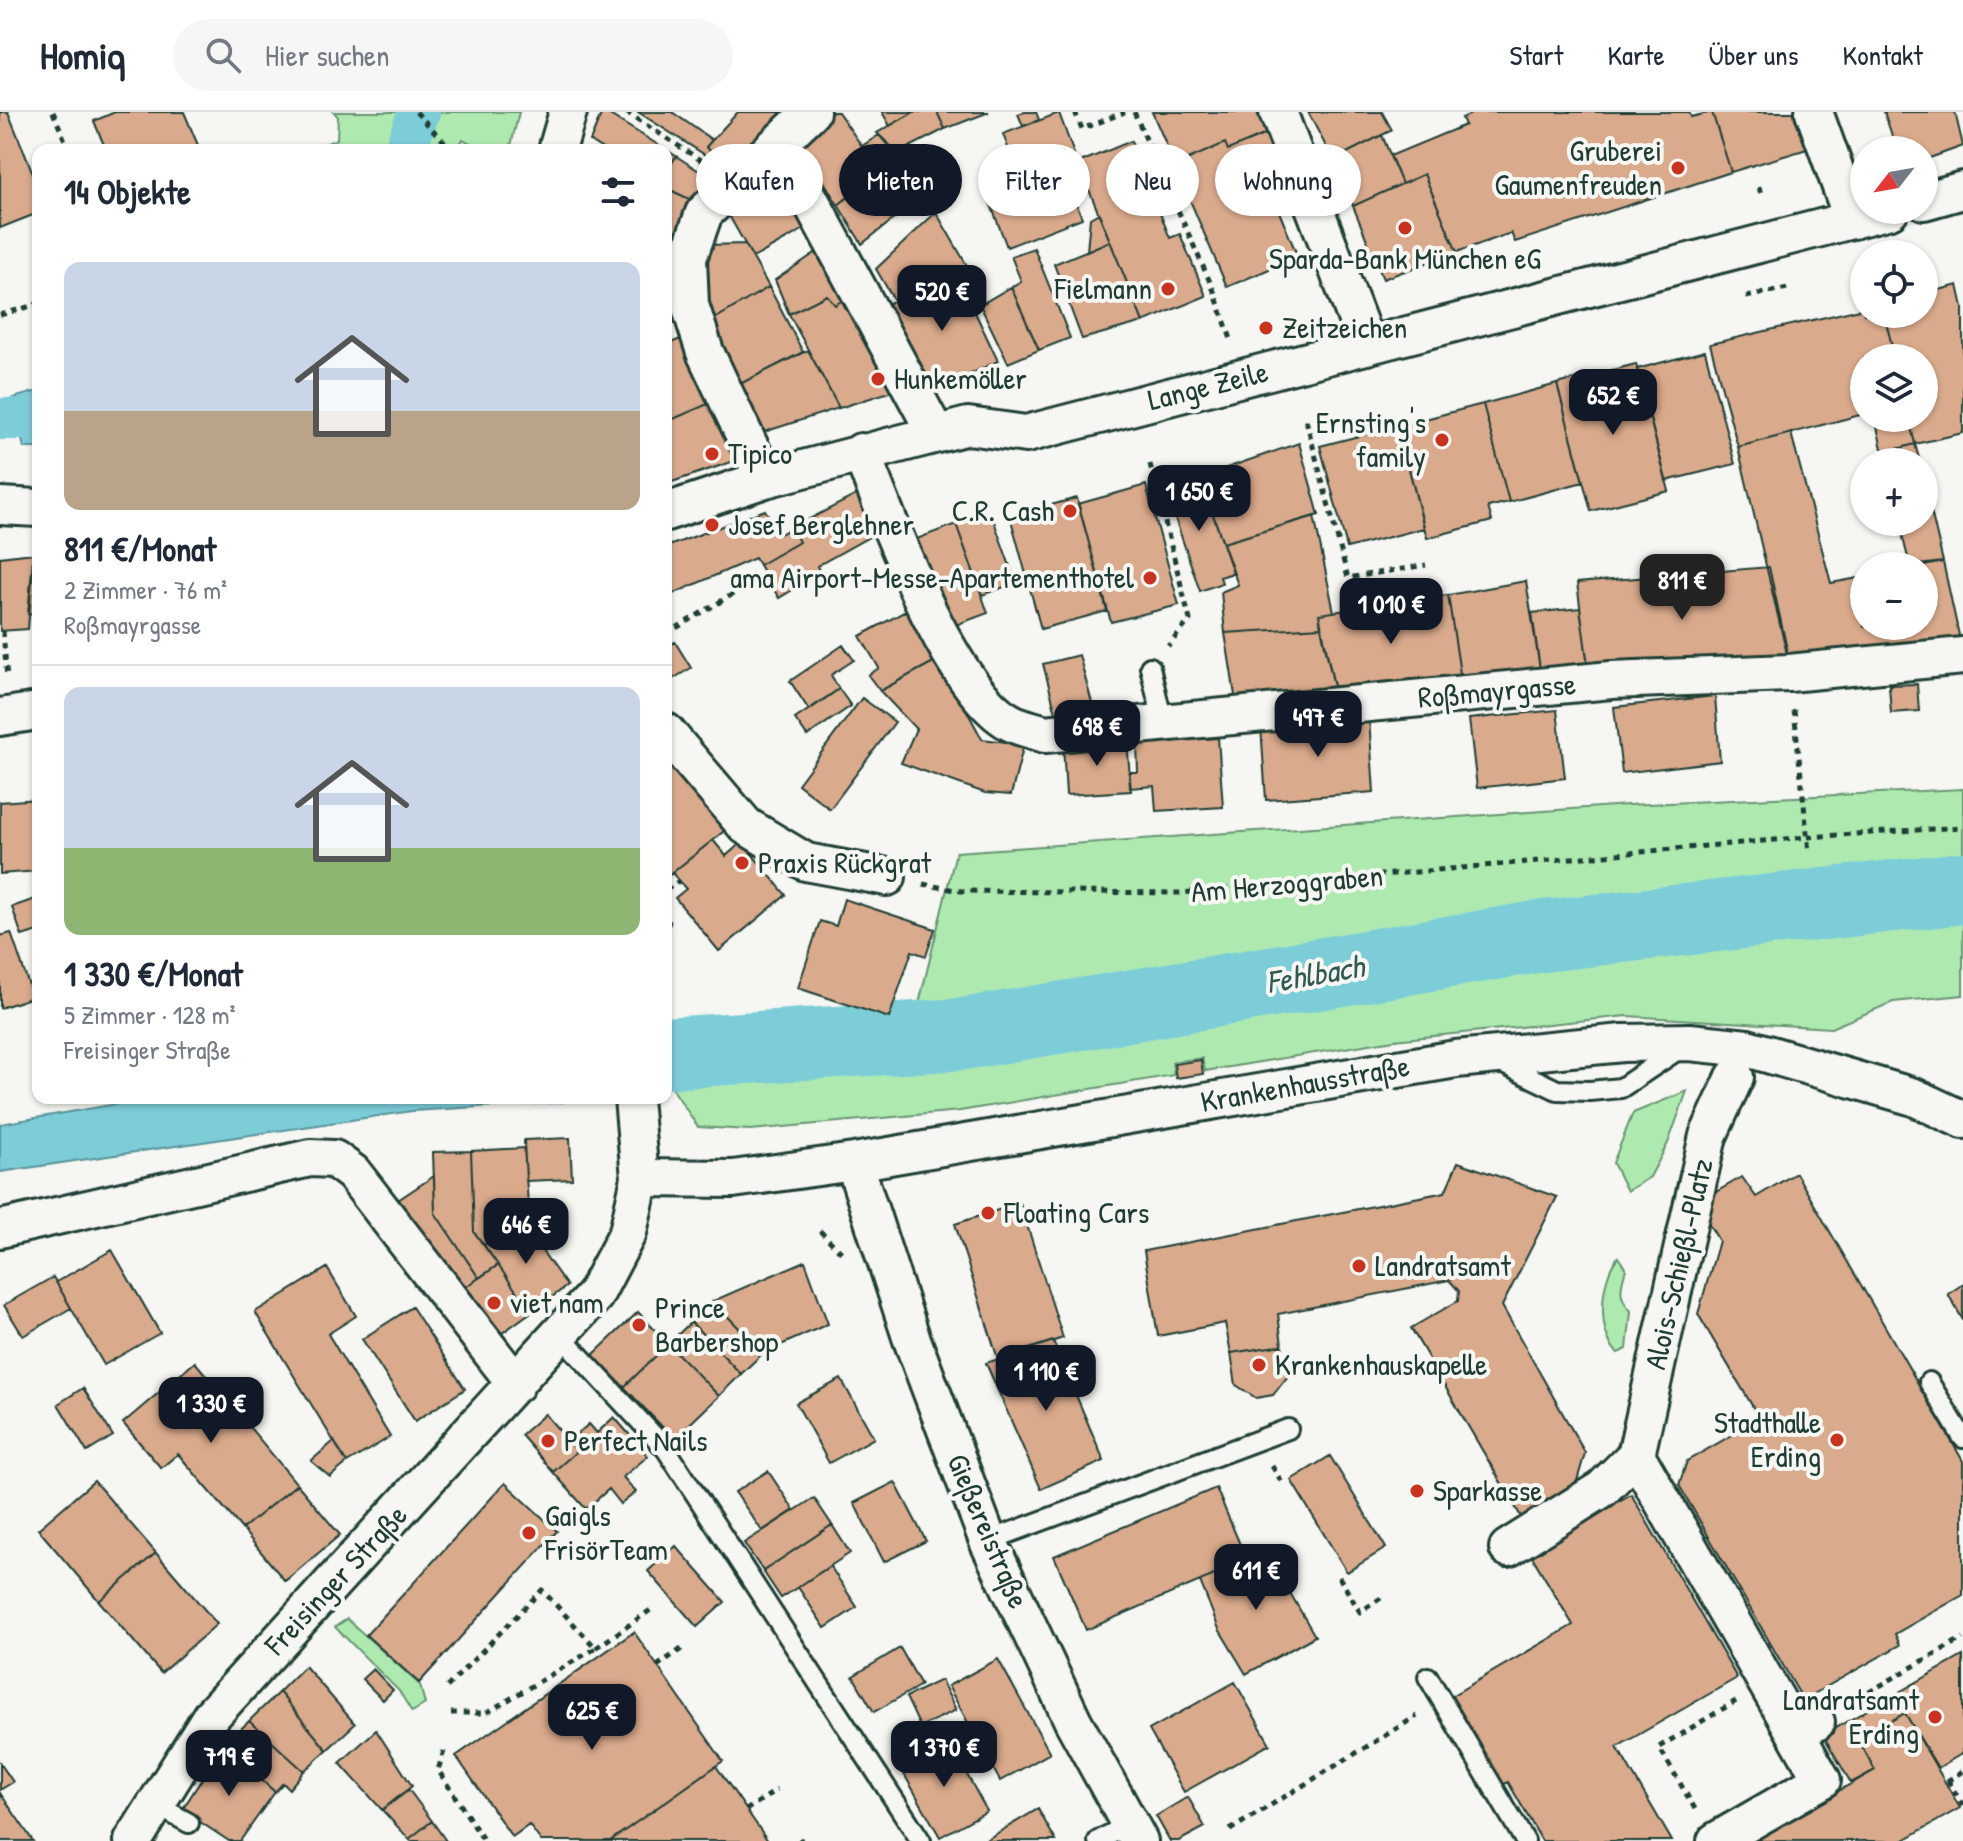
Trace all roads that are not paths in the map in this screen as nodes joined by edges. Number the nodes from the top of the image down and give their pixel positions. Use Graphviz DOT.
graph roads {
  1 [pos="568,112"];
  2 [pos="811,112"];
  3 [pos="1278,112"];
  4 [pos="1814,112"];
  5 [pos="779,142"];
  6 [pos="559,144"];
  7 [pos="1963,190"];
  8 [pos="1938,197"];
  9 [pos="1850,212"];
  10 [pos="1850,221"];
  11 [pos="1367,346"];
  12 [pos="936,434"];
  13 [pos="861,452"];
  14 [pos="765,479"];
  15 [pos="0,506"];
  16 [pos="32,508"];
  17 [pos="672,510"];
  18 [pos="1963,656"];
  19 [pos="1150,667"];
  20 [pos="32,712"];
  21 [pos="0,717"];
  22 [pos="1163,723"];
  23 [pos="672,739"];
  24 [pos="887,877"];
  25 [pos="1735,1077"];
  26 [pos="633,1104"];
  27 [pos="1963,1120"];
  28 [pos="854,1162"];
  29 [pos="640,1178"];
  30 [pos="0,1229"];
  31 [pos="560,1335"];
  32 [pos="1929,1382"];
  33 [pos="516,1384"];
  34 [pos="1288,1429"];
  35 [pos="1963,1438"];
  36 [pos="1636,1455"];
  37 [pos="988,1541"];
  38 [pos="1508,1548"];
  39 [pos="1428,1677"];
  40 [pos="156,1805"];
  41 [pos="189,1823"];
  42 [pos="1707,1828"];
  43 [pos="1122,1835"];
  44 [pos="133,1841"];
  45 [pos="921,1841"];
  46 [pos="1525,1841"];
  1 -- 6 [label="street"];
  2 -- 5 [label="street"];
  3 -- 11 [label="street"];
  4 -- 9 [label="street"];
  5 -- 12 [label="street"];
  5 -- 14 [label="street"];
  7 -- 8 [label="street"];
  10 -- 11 [label="street, Lange Zeile"];
  11 -- 12 [label="street, Lange Zeile"];
  12 -- 13 [label="street, Lange Zeile"];
  13 -- 14 [label="street, Lange Zeile"];
  13 -- 22 [label="street, Roßmayrgasse"];
  14 -- 17 [label="street, Lange Zeile"];
  15 -- 16 [label="street"];
  18 -- 22 [label="street, Roßmayrgasse"];
  19 -- 22 [label="lane"];
  20 -- 21 [label="street"];
  23 -- 24 [label="street"];
  25 -- 36 [label="street, Alois-Schießl-Platz"];
  26 -- 29 [label="street, Freisinger Straße"];
  27 -- 28 [label="street, Krankenhausstraße"];
  28 -- 29 [label="street, Krankenhausstraße"];
  28 -- 37 [label="street, Gießereistraße"];
  29 -- 31 [label="street, Freisinger Straße"];
  30 -- 33 [label="street"];
  31 -- 33 [label="street, Freisinger Straße"];
  31 -- 45 [label="lane"];
  32 -- 35 [label="lane"];
  33 -- 40 [label="street, Freisinger Straße"];
  34 -- 37 [label="lane"];
  36 -- 38 [label="street"];
  36 -- 42 [label="street"];
  37 -- 43 [label="street, Gießereistraße"];
  39 -- 46 [label="lane"];
  40 -- 41 [label="lane"];
  40 -- 44 [label="street, Freisinger Straße"];
}
